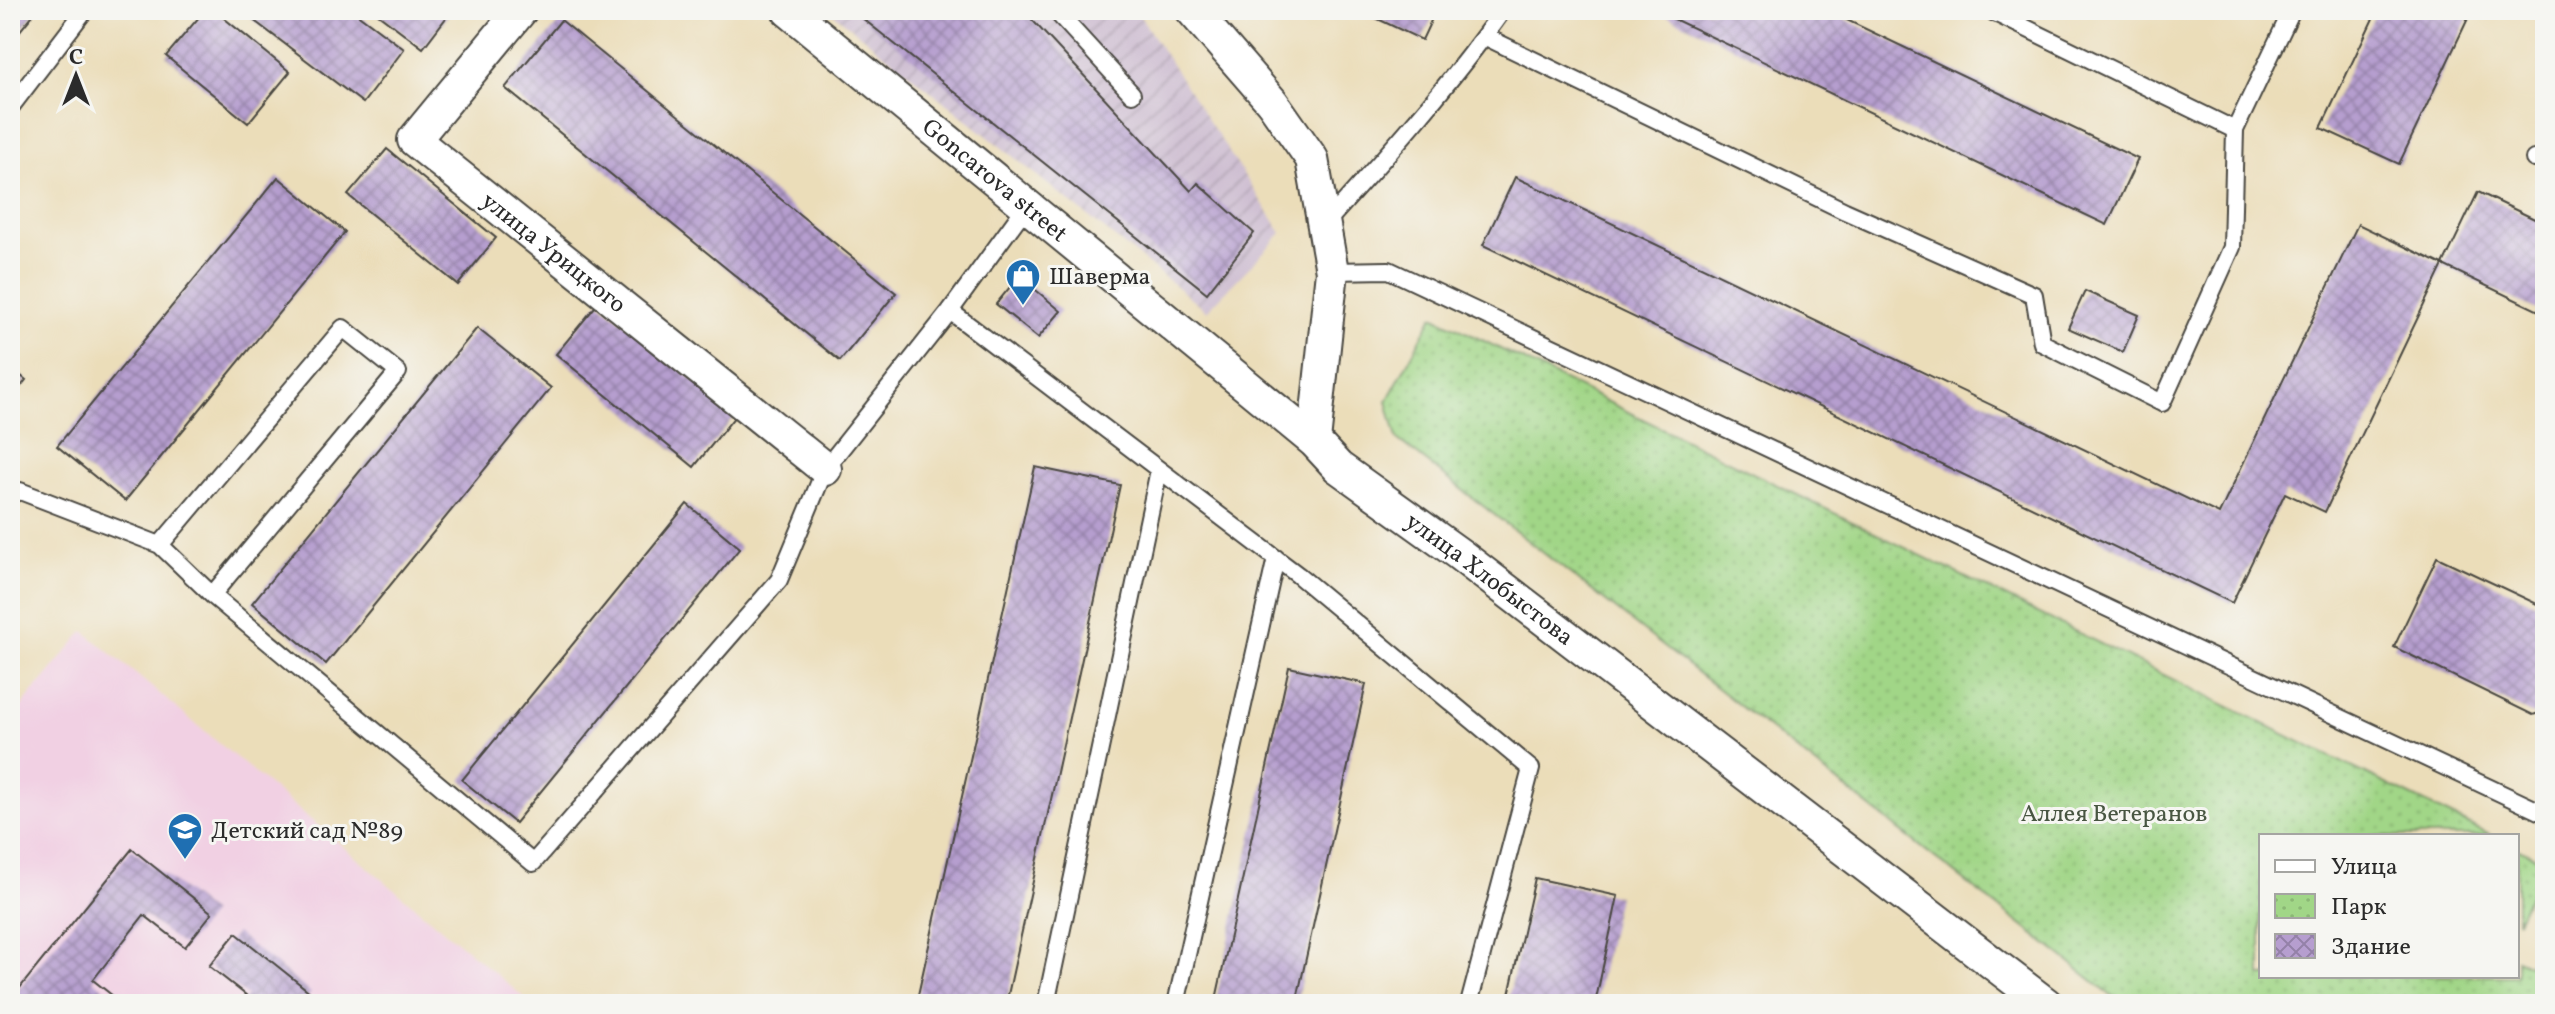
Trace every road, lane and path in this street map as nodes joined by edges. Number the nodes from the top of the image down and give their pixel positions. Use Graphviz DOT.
graph roads {
  1 [pos="85,10"];
  2 [pos="521,10"];
  3 [pos="788,10"];
  4 [pos="1055,10"];
  5 [pos="1192,10"];
  6 [pos="1503,10"];
  7 [pos="1989,10"];
  8 [pos="2292,10"];
  9 [pos="1484,36"];
  10 [pos="1132,94"];
  11 [pos="10,108"];
  12 [pos="2235,130"];
  13 [pos="1027,205"];
  14 [pos="1323,225"];
  15 [pos="1332,271"];
  16 [pos="950,311"];
  17 [pos="1314,441"];
  18 [pos="825,469"];
  19 [pos="1159,470"];
  20 [pos="10,495"];
  21 [pos="160,545"];
  22 [pos="1276,558"];
  23 [pos="212,595"];
  24 [pos="2545,814"];
  25 [pos="1046,1004"];
  26 [pos="1176,1004"];
  27 [pos="1469,1004"];
  28 [pos="2046,1004"];
  1 -- 11 [label="lane"];
  2 -- 18 [label="street, улица Урицкого"];
  3 -- 13 [label="street, Goncarova street"];
  4 -- 10 [label="lane"];
  5 -- 14 [label="street"];
  6 -- 9 [label="lane"];
  7 -- 12 [label="lane"];
  8 -- 12 [label="lane"];
  9 -- 12 [label="lane"];
  9 -- 14 [label="lane"];
  13 -- 16 [label="lane"];
  13 -- 17 [label="street, Goncarova street"];
  14 -- 15 [label="street"];
  15 -- 17 [label="street"];
  15 -- 24 [label="lane"];
  16 -- 18 [label="lane"];
  16 -- 19 [label="lane"];
  17 -- 28 [label="street, улица Хлобыстова"];
  18 -- 23 [label="lane"];
  19 -- 22 [label="lane"];
  19 -- 25 [label="lane"];
  20 -- 21 [label="lane"];
  21 -- 23 [label="lane"];
  21 -- 23 [label="lane"];
  22 -- 26 [label="lane"];
  22 -- 27 [label="lane"];
}
